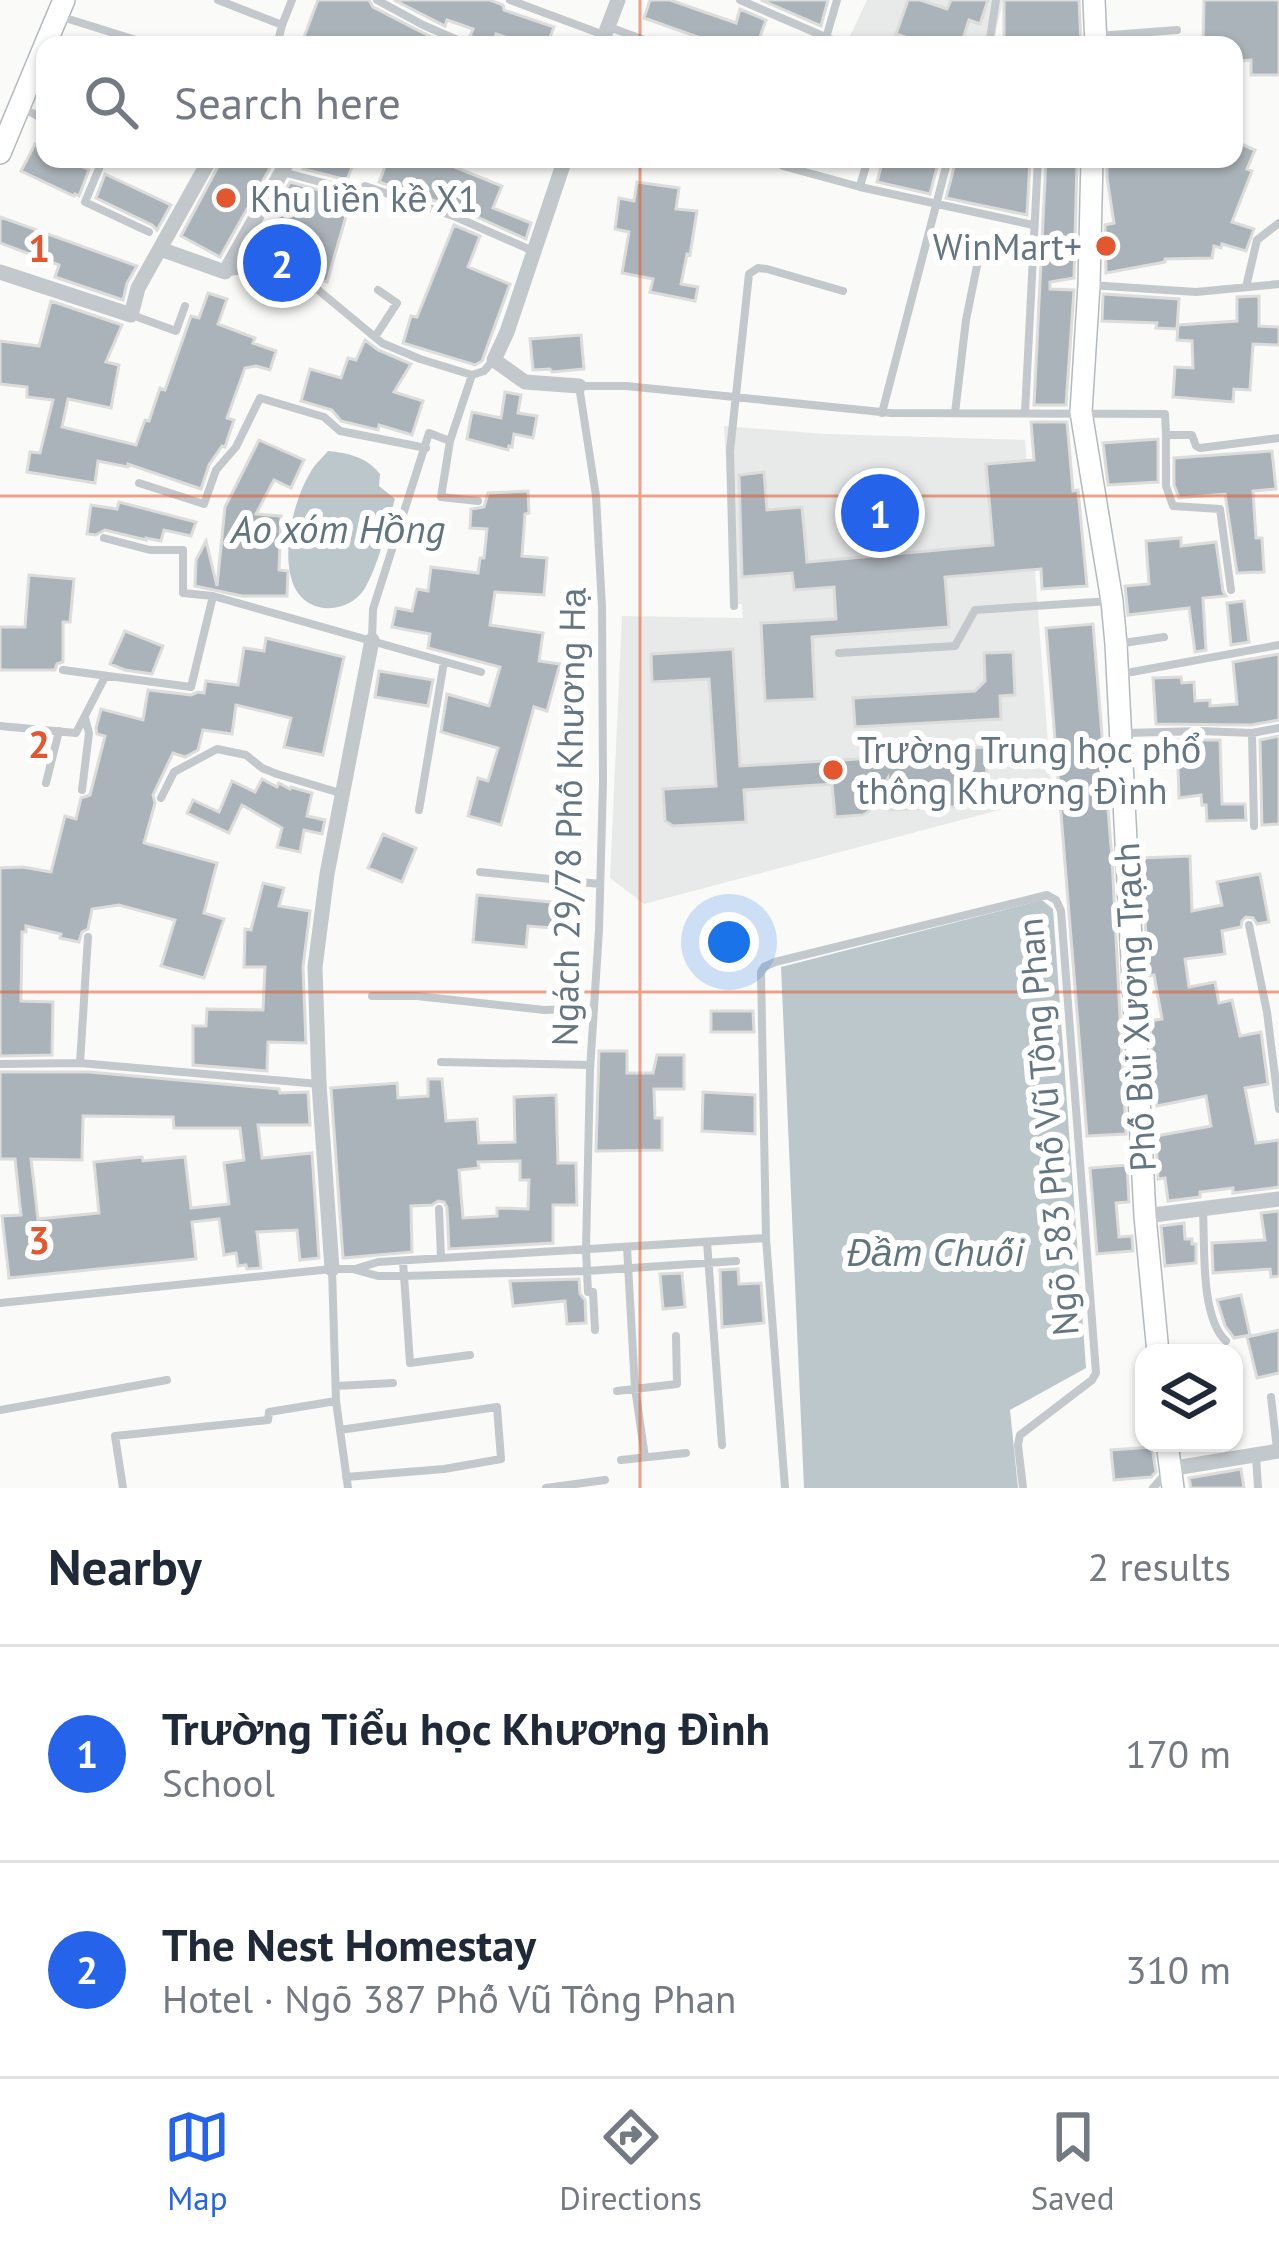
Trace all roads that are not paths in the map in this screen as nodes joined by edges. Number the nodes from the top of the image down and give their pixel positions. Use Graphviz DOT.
graph roads {
  1 [pos="218,0"];
  2 [pos="292,0"];
  3 [pos="377,0"];
  4 [pos="510,0"];
  5 [pos="618,0"];
  6 [pos="740,0"];
  7 [pos="837,0"];
  8 [pos="996,0"];
  9 [pos="1094,0"];
  10 [pos="61,8"];
  11 [pos="283,25"];
  12 [pos="1177,30"];
  13 [pos="49,36"];
  14 [pos="130,36"];
  15 [pos="280,36"];
  16 [pos="448,36"];
  17 [pos="605,36"];
  18 [pos="816,36"];
  19 [pos="826,36"];
  20 [pos="990,36"];
  21 [pos="1096,36"];
  22 [pos="1128,36"];
  23 [pos="36,66"];
  24 [pos="19,106"];
  25 [pos="36,115"];
  26 [pos="0,153"];
  27 [pos="99,168"];
  28 [pos="205,168"];
  29 [pos="288,168"];
  30 [pos="294,168"];
  31 [pos="562,168"];
  32 [pos="790,168"];
  33 [pos="865,168"];
  34 [pos="946,168"];
  35 [pos="1037,168"];
  36 [pos="1092,168"];
  37 [pos="860,187"];
  38 [pos="937,202"];
  39 [pos="1279,223"];
  40 [pos="1033,225"];
  41 [pos="149,232"];
  42 [pos="981,247"];
  43 [pos="160,249"];
  44 [pos="535,252"];
  45 [pos="0,272"];
  46 [pos="225,272"];
  47 [pos="1279,284"];
  48 [pos="1089,285"];
  49 [pos="1246,288"];
  50 [pos="378,290"];
  51 [pos="843,291"];
  52 [pos="185,306"];
  53 [pos="130,315"];
  54 [pos="375,337"];
  55 [pos="494,360"];
  56 [pos="472,375"];
  57 [pos="579,386"];
  58 [pos="734,396"];
  59 [pos="882,412"];
  60 [pos="1025,412"];
  61 [pos="1081,412"];
  62 [pos="956,413"];
  63 [pos="1166,435"];
  64 [pos="1279,438"];
  65 [pos="450,441"];
  66 [pos="426,448"];
  67 [pos="139,483"];
  68 [pos="478,501"];
  69 [pos="104,538"];
  70 [pos="1231,590"];
  71 [pos="213,596"];
  72 [pos="1112,601"];
  73 [pos="734,606"];
  74 [pos="1164,638"];
  75 [pos="372,640"];
  76 [pos="1116,644"];
  77 [pos="1279,645"];
  78 [pos="839,653"];
  79 [pos="444,662"];
  80 [pos="63,670"];
  81 [pos="482,672"];
  82 [pos="1116,675"];
  83 [pos="105,676"];
  84 [pos="84,717"];
  85 [pos="0,726"];
  86 [pos="1279,728"];
  87 [pos="59,731"];
  88 [pos="1119,733"];
  89 [pos="1252,733"];
  90 [pos="46,783"];
  91 [pos="82,790"];
  92 [pos="341,793"];
  93 [pos="161,798"];
  94 [pos="419,810"];
  95 [pos="1254,826"];
  96 [pos="480,872"];
  97 [pos="600,884"];
  98 [pos="1250,926"];
  99 [pos="88,937"];
  100 [pos="372,995"];
  101 [pos="594,1008"];
  102 [pos="441,1062"];
  103 [pos="80,1063"];
  104 [pos="0,1064"];
  105 [pos="590,1065"];
  106 [pos="319,1084"];
  107 [pos="1279,1109"];
  108 [pos="1279,1199"];
  109 [pos="1203,1208"];
  110 [pos="439,1210"];
  111 [pos="1145,1216"];
  112 [pos="766,1238"];
  113 [pos="707,1242"];
  114 [pos="627,1247"];
  115 [pos="586,1250"];
  116 [pos="508,1254"];
  117 [pos="441,1258"];
  118 [pos="454,1258"];
  119 [pos="404,1261"];
  120 [pos="736,1261"];
  121 [pos="709,1264"];
  122 [pos="629,1268"];
  123 [pos="332,1269"];
  124 [pos="355,1269"];
  125 [pos="587,1271"];
  126 [pos="509,1273"];
  127 [pos="455,1275"];
  128 [pos="404,1276"];
  129 [pos="0,1303"];
  130 [pos="595,1330"];
  131 [pos="676,1336"];
  132 [pos="1226,1342"];
  133 [pos="1157,1344"];
  134 [pos="470,1354"];
  135 [pos="167,1380"];
  136 [pos="393,1383"];
  137 [pos="336,1387"];
  138 [pos="635,1388"];
  139 [pos="617,1390"];
  140 [pos="1271,1397"];
  141 [pos="336,1401"];
  142 [pos="0,1410"];
  143 [pos="340,1430"];
  144 [pos="722,1445"];
  145 [pos="1278,1451"];
  146 [pos="686,1453"];
  147 [pos="1256,1455"];
  148 [pos="645,1457"];
  149 [pos="621,1460"];
  150 [pos="346,1477"];
  151 [pos="1171,1478"];
  152 [pos="604,1480"];
  153 [pos="123,1488"];
  154 [pos="348,1488"];
  155 [pos="546,1488"];
  156 [pos="785,1488"];
  157 [pos="1023,1488"];
  158 [pos="1153,1488"];
  159 [pos="1258,1488"];
  1 -- 11 [label="lane"];
  2 -- 11 [label="lane"];
  3 -- 16 [label="lane"];
  4 -- 17 [label="lane"];
  5 -- 17 [label="street"];
  6 -- 18 [label="lane"];
  7 -- 19 [label="lane"];
  8 -- 20 [label="lane"];
  9 -- 21 [label="street"];
  10 -- 13 [label="street"];
  10 -- 14 [label="lane"];
  11 -- 15 [label="lane"];
  12 -- 22 [label="lane"];
  23 -- 24 [label="street"];
  24 -- 25 [label="lane"];
  24 -- 26 [label="street"];
  27 -- 41 [label="lane"];
  28 -- 43 [label="street"];
  29 -- 46 [label="street"];
  30 -- 44 [label="lane"];
  31 -- 44 [label="street"];
  32 -- 37 [label="lane"];
  33 -- 37 [label="lane"];
  34 -- 38 [label="lane"];
  35 -- 40 [label="lane"];
  36 -- 48 [label="street, Phố Bùi Xương Trạch"];
  37 -- 38 [label="lane"];
  38 -- 40 [label="lane"];
  38 -- 59 [label="lane"];
  39 -- 49 [label="lane"];
  40 -- 60 [label="lane"];
  42 -- 62 [label="lane"];
  43 -- 46 [label="street"];
  43 -- 53 [label="street"];
  44 -- 55 [label="street"];
  45 -- 53 [label="street"];
  46 -- 54 [label="lane"];
  47 -- 49 [label="lane"];
  48 -- 49 [label="lane"];
  48 -- 61 [label="street, Phố Bùi Xương Trạch"];
  50 -- 54 [label="lane"];
  51 -- 58 [label="lane"];
  52 -- 53 [label="lane"];
  54 -- 56 [label="lane"];
  55 -- 56 [label="lane"];
  55 -- 57 [label="street"];
  56 -- 65 [label="lane"];
  57 -- 58 [label="lane"];
  57 -- 97 [label="lane, Ngách 29/78 Phố Khương Hạ"];
  58 -- 59 [label="lane"];
  58 -- 73 [label="lane"];
  59 -- 62 [label="lane"];
  60 -- 61 [label="lane"];
  60 -- 62 [label="lane"];
  61 -- 63 [label="lane"];
  61 -- 72 [label="street, Phố Bùi Xương Trạch"];
  63 -- 64 [label="lane"];
  63 -- 70 [label="lane"];
  65 -- 66 [label="lane"];
  65 -- 68 [label="lane"];
  66 -- 67 [label="lane"];
  66 -- 75 [label="lane"];
  69 -- 71 [label="lane"];
  71 -- 75 [label="lane"];
  71 -- 83 [label="lane"];
  72 -- 76 [label="street, Phố Bùi Xương Trạch"];
  72 -- 78 [label="lane"];
  74 -- 76 [label="lane"];
  75 -- 79 [label="lane"];
  75 -- 92 [label="street"];
  76 -- 82 [label="street, Phố Bùi Xương Trạch"];
  77 -- 82 [label="lane"];
  79 -- 81 [label="lane"];
  79 -- 94 [label="lane"];
  80 -- 83 [label="lane"];
  82 -- 88 [label="street, Phố Bùi Xương Trạch"];
  83 -- 84 [label="lane"];
  84 -- 87 [label="lane"];
  84 -- 91 [label="lane"];
  85 -- 87 [label="lane"];
  86 -- 89 [label="lane"];
  87 -- 90 [label="lane"];
  88 -- 89 [label="lane"];
  88 -- 111 [label="street, Phố Bùi Xương Trạch"];
  89 -- 95 [label="lane"];
  92 -- 93 [label="lane"];
  92 -- 106 [label="street"];
  96 -- 97 [label="lane"];
  97 -- 101 [label="lane, Ngách 29/78 Phố Khương Hạ"];
  98 -- 107 [label="lane"];
  99 -- 103 [label="lane"];
  100 -- 101 [label="lane"];
  101 -- 105 [label="lane, Ngách 29/78 Phố Khương Hạ"];
  102 -- 105 [label="lane"];
  103 -- 104 [label="lane"];
  103 -- 106 [label="lane"];
  105 -- 115 [label="lane, Ngách 29/78 Phố Khương Hạ"];
  106 -- 123 [label="street"];
  108 -- 109 [label="street"];
  109 -- 111 [label="street"];
  109 -- 132 [label="lane"];
  110 -- 117 [label="lane"];
  111 -- 133 [label="street, Phố Bùi Xương Trạch"];
  112 -- 113 [label="lane"];
  112 -- 156 [label="lane, Ngõ 583 Phố Vũ Tông Phan"];
  112 -- 157 [label="lane, Ngõ 583 Phố Vũ Tông Phan"];
  113 -- 114 [label="lane"];
  113 -- 121 [label="lane"];
  114 -- 115 [label="lane"];
  114 -- 122 [label="lane"];
  115 -- 116 [label="lane"];
  115 -- 125 [label="lane, Ngách 29/78 Phố Khương Hạ"];
  116 -- 118 [label="lane"];
  116 -- 126 [label="lane"];
  117 -- 118 [label="lane"];
  117 -- 119 [label="lane"];
  118 -- 127 [label="lane"];
  119 -- 124 [label="lane"];
  119 -- 128 [label="lane"];
  120 -- 121 [label="lane"];
  121 -- 122 [label="lane"];
  121 -- 144 [label="lane"];
  122 -- 125 [label="lane"];
  122 -- 138 [label="lane"];
  123 -- 124 [label="lane"];
  123 -- 129 [label="lane"];
  123 -- 137 [label="lane"];
  124 -- 128 [label="lane"];
  125 -- 126 [label="lane"];
  125 -- 130 [label="lane, Ngách 29/78 Phố Khương Hạ"];
  126 -- 127 [label="lane"];
  127 -- 128 [label="lane"];
  128 -- 134 [label="lane"];
  131 -- 138 [label="lane"];
  135 -- 142 [label="lane"];
  136 -- 137 [label="lane"];
  137 -- 141 [label="lane"];
  138 -- 139 [label="lane"];
  138 -- 148 [label="lane"];
  140 -- 145 [label="lane"];
  141 -- 143 [label="lane"];
  141 -- 153 [label="lane"];
  143 -- 150 [label="lane"];
  143 -- 150 [label="lane"];
  145 -- 147 [label="street"];
  146 -- 148 [label="lane"];
  147 -- 151 [label="street"];
  147 -- 159 [label="lane"];
  148 -- 149 [label="lane"];
  150 -- 154 [label="lane"];
  151 -- 158 [label="lane"];
  152 -- 155 [label="lane"];
}
